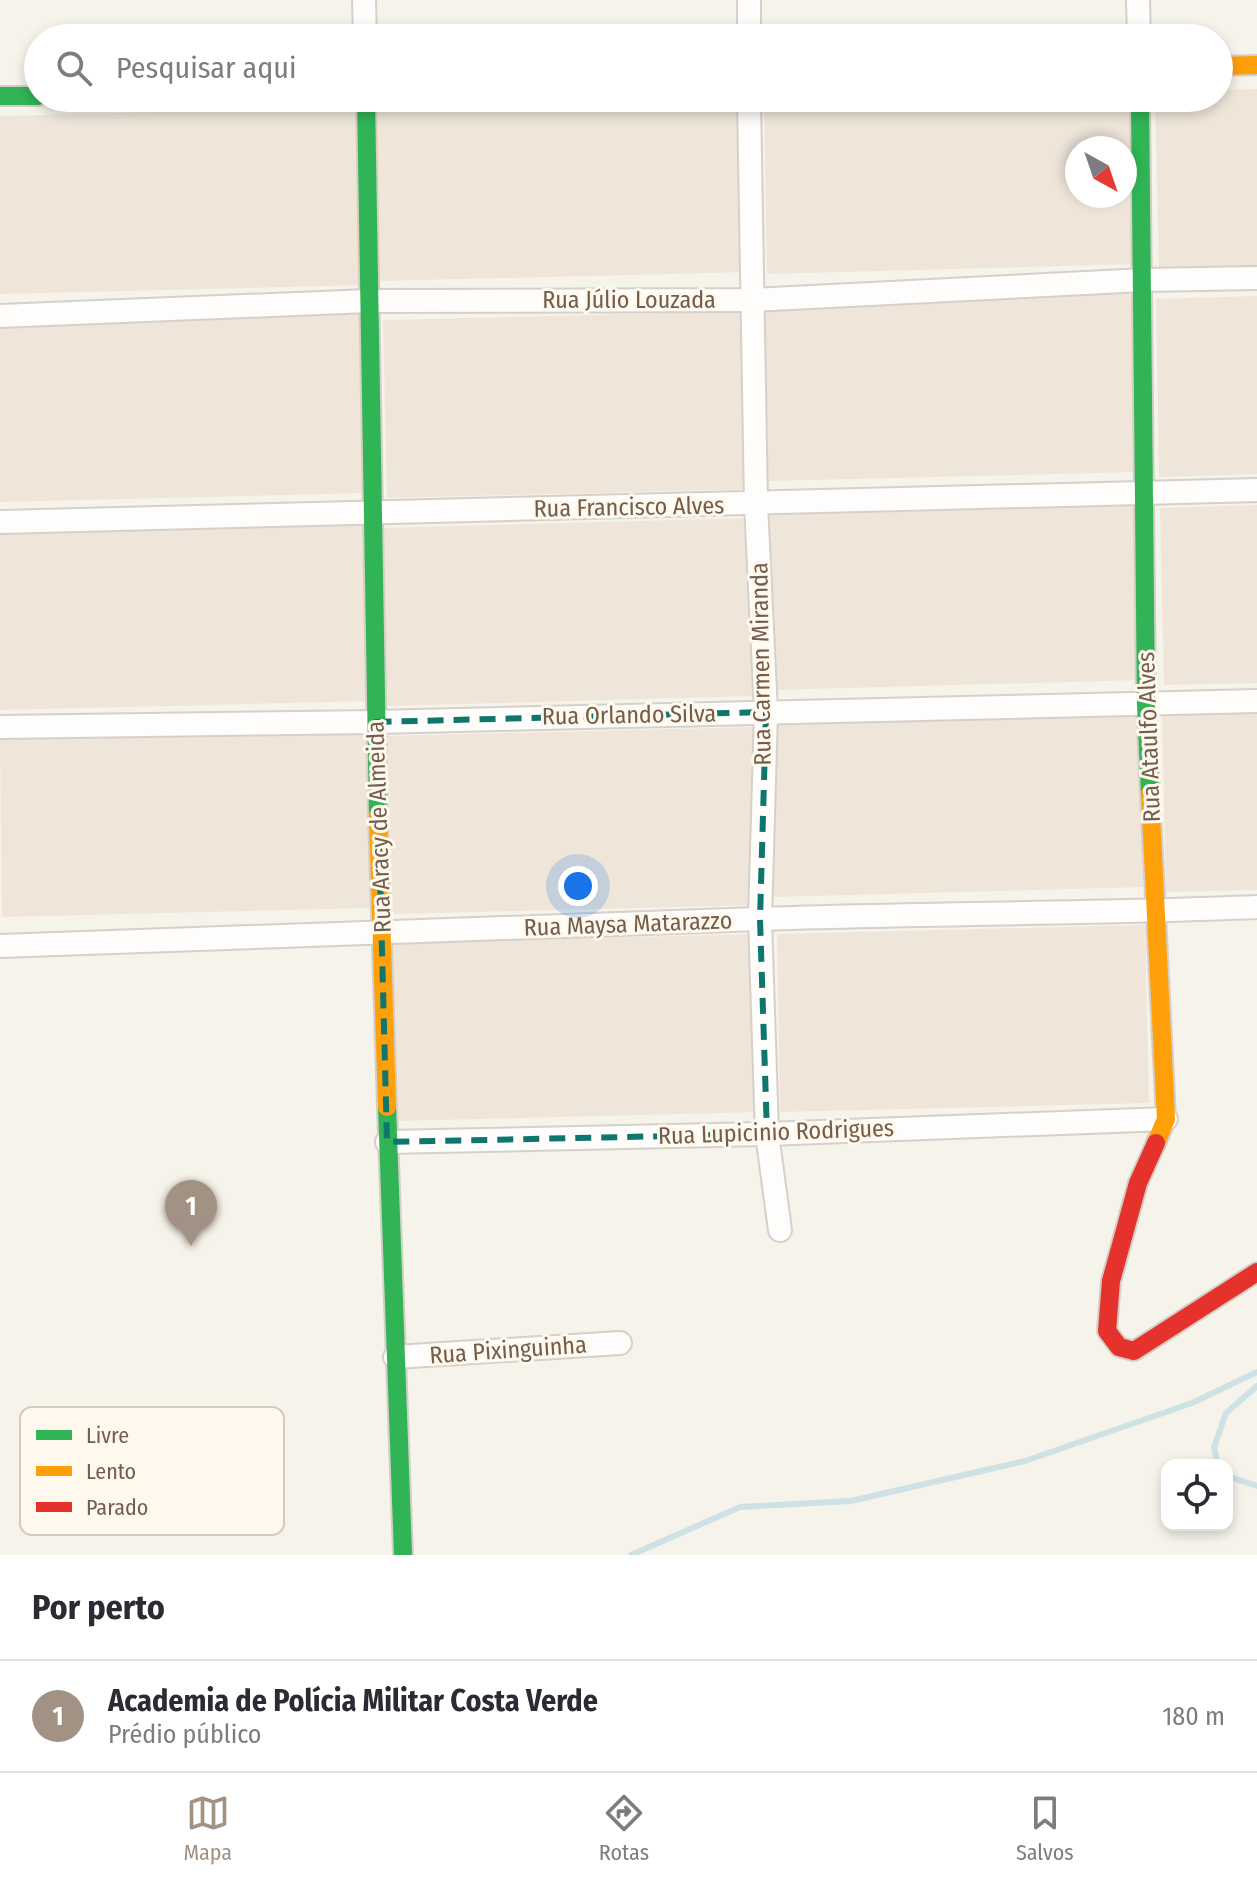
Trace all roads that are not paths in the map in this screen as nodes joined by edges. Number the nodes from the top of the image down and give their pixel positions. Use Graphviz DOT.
graph roads {
  1 [pos="364,0"];
  2 [pos="749,0"];
  3 [pos="1138,0"];
  4 [pos="365,24"];
  5 [pos="749,24"];
  6 [pos="1139,24"];
  7 [pos="1257,65"];
  8 [pos="1233,66"];
  9 [pos="0,96"];
  10 [pos="24,96"];
  11 [pos="366,112"];
  12 [pos="749,112"];
  13 [pos="1140,112"];
  14 [pos="1257,278"];
  15 [pos="1144,280"];
  16 [pos="753,300"];
  17 [pos="368,301"];
  18 [pos="0,316"];
  19 [pos="1257,490"];
  20 [pos="1146,493"];
  21 [pos="756,504"];
  22 [pos="371,513"];
  23 [pos="0,522"];
  24 [pos="1257,701"];
  25 [pos="1146,705"];
  26 [pos="766,712"];
  27 [pos="376,722"];
  28 [pos="0,727"];
  29 [pos="1257,907"];
  30 [pos="1155,911"];
  31 [pos="760,919"];
  32 [pos="383,934"];
  33 [pos="0,946"];
  34 [pos="1166,1119"];
  35 [pos="767,1134"];
  36 [pos="387,1142"];
  37 [pos="780,1230"];
  38 [pos="1257,1272"];
  39 [pos="620,1343"];
  40 [pos="395,1357"];
  41 [pos="403,1555"];
  1 -- 4 [label="street"];
  2 -- 5 [label="street"];
  3 -- 6 [label="street"];
  7 -- 8 [label="street"];
  9 -- 10 [label="street"];
  11 -- 17 [label="street, Rua Aracy de Almeida"];
  12 -- 16 [label="street, Rua Carmen Miranda"];
  13 -- 15 [label="street, Rua Ataulfo Alves"];
  14 -- 15 [label="street, Rua Júlio Louzada"];
  15 -- 16 [label="street, Rua Júlio Louzada"];
  15 -- 20 [label="street, Rua Ataulfo Alves"];
  16 -- 17 [label="street, Rua Júlio Louzada"];
  16 -- 21 [label="street, Rua Carmen Miranda"];
  17 -- 18 [label="street, Rua Júlio Louzada"];
  17 -- 22 [label="street, Rua Aracy de Almeida"];
  19 -- 20 [label="street, Rua Francisco Alves"];
  20 -- 21 [label="street, Rua Francisco Alves"];
  20 -- 25 [label="street, Rua Ataulfo Alves"];
  21 -- 22 [label="street, Rua Francisco Alves"];
  21 -- 26 [label="street, Rua Carmen Miranda"];
  22 -- 23 [label="street, Rua Francisco Alves"];
  22 -- 27 [label="street, Rua Aracy de Almeida"];
  24 -- 25 [label="street, Rua Orlando Silva"];
  25 -- 26 [label="street, Rua Orlando Silva"];
  25 -- 30 [label="street, Rua Ataulfo Alves"];
  26 -- 27 [label="street, Rua Orlando Silva"];
  26 -- 31 [label="street, Rua Carmen Miranda"];
  27 -- 28 [label="street, Rua Orlando Silva"];
  27 -- 32 [label="street, Rua Aracy de Almeida"];
  29 -- 30 [label="street, Rua Maysa Matarazzo"];
  30 -- 31 [label="street, Rua Maysa Matarazzo"];
  30 -- 34 [label="street, Rua Ataulfo Alves"];
  31 -- 32 [label="street, Rua Maysa Matarazzo"];
  31 -- 35 [label="street, Rua Carmen Miranda"];
  32 -- 33 [label="street, Rua Maysa Matarazzo"];
  32 -- 36 [label="street, Rua Aracy de Almeida"];
  34 -- 35 [label="street, Rua Lupicinio Rodrigues"];
  34 -- 38 [label="street, Rua Ataulfo Alves"];
  35 -- 36 [label="street, Rua Lupicinio Rodrigues"];
  35 -- 37 [label="street, Rua Carmen Miranda"];
  36 -- 40 [label="street, Rua Aracy de Almeida"];
  39 -- 40 [label="street, Rua Pixinguinha"];
  40 -- 41 [label="street, Rua Aracy de Almeida"];
}
